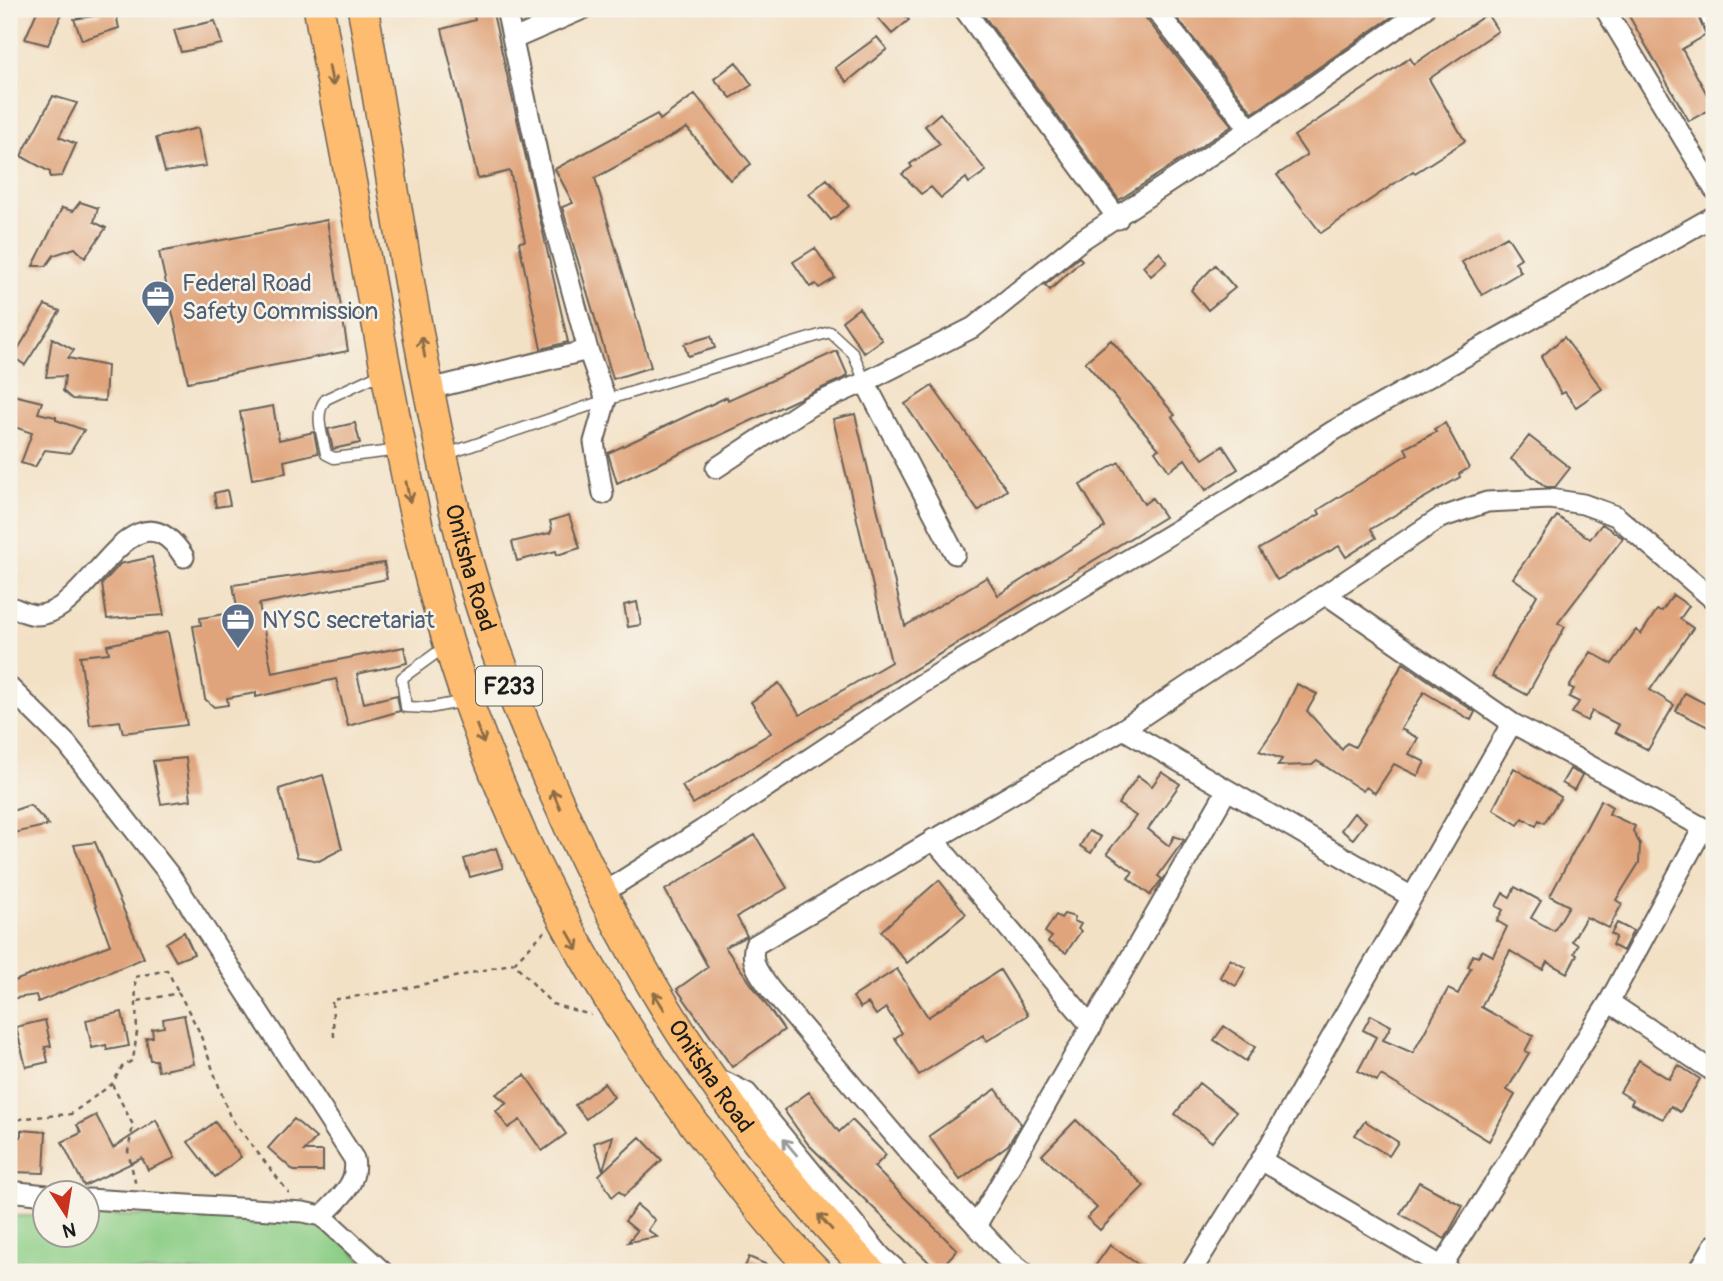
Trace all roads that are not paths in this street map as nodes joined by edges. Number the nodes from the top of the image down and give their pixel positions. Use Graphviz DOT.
graph roads {
  1 [pos="319,9"];
  2 [pos="363,9"];
  3 [pos="506,9"];
  4 [pos="583,9"];
  5 [pos="964,9"];
  6 [pos="1155,9"];
  7 [pos="1424,9"];
  8 [pos="1605,9"];
  9 [pos="1707,9"];
  10 [pos="1714,26"];
  11 [pos="514,39"];
  12 [pos="1250,129"];
  13 [pos="1714,189"];
  14 [pos="1714,216"];
  15 [pos="1118,219"];
  16 [pos="588,350"];
  17 [pos="386,371"];
  18 [pos="865,382"];
  19 [pos="430,388"];
  20 [pos="606,400"];
  21 [pos="400,450"];
  22 [pos="443,455"];
  23 [pos="716,468"];
  24 [pos="603,494"];
  25 [pos="955,554"];
  26 [pos="184,557"];
  27 [pos="473,582"];
  28 [pos="434,594"];
  29 [pos="1327,595"];
  30 [pos="1714,600"];
  31 [pos="9,606"];
  32 [pos="450,644"];
  33 [pos="9,687"];
  34 [pos="467,701"];
  35 [pos="1512,723"];
  36 [pos="1123,729"];
  37 [pos="1227,790"];
  38 [pos="1709,830"];
  39 [pos="933,839"];
  40 [pos="601,894"];
  41 [pos="1412,897"];
  42 [pos="1609,1002"];
  43 [pos="1092,1027"];
  44 [pos="1714,1072"];
  45 [pos="712,1083"];
  46 [pos="1261,1160"];
  47 [pos="9,1191"];
  48 [pos="32,1193"];
  49 [pos="102,1200"];
  50 [pos="313,1214"];
  51 [pos="976,1226"];
  52 [pos="1714,1245"];
  53 [pos="1447,1269"];
  54 [pos="383,1272"];
  55 [pos="816,1272"];
  56 [pos="871,1272"];
  57 [pos="899,1272"];
  58 [pos="1024,1272"];
  59 [pos="1191,1272"];
  60 [pos="1698,1272"];
  1 -- 17 [label="main road, Onitsha Road / F233, one-way"];
  19 -- 2 [label="main road, Onitsha Road / F233, one-way"];
  3 -- 11 [label="street"];
  4 -- 11 [label="street"];
  5 -- 15 [label="street"];
  6 -- 12 [label="street"];
  7 -- 12 [label="street"];
  8 -- 13 [label="street"];
  9 -- 10 [label="street"];
  11 -- 16 [label="street"];
  12 -- 15 [label="street"];
  14 -- 40 [label="street"];
  15 -- 18 [label="street"];
  16 -- 19 [label="street"];
  16 -- 20 [label="street"];
  17 -- 21 [label="main road, Onitsha Road / F233"];
  17 -- 21 [label="lane"];
  18 -- 20 [label="lane"];
  18 -- 23 [label="street"];
  18 -- 25 [label="street"];
  19 -- 22 [label="main road, Onitsha Road / F233"];
  20 -- 22 [label="lane"];
  20 -- 24 [label="street"];
  21 -- 28 [label="main road, Onitsha Road / F233, one-way"];
  22 -- 27 [label="main road, Onitsha Road / F233"];
  26 -- 31 [label="street"];
  27 -- 28 [label="main road"];
  40 -- 27 [label="main road, Onitsha Road / F233, one-way"];
  28 -- 32 [label="main road, Onitsha Road / F233"];
  29 -- 30 [label="street"];
  29 -- 35 [label="street"];
  29 -- 36 [label="street"];
  32 -- 34 [label="main road, Onitsha Road / F233"];
  32 -- 34 [label="lane"];
  33 -- 50 [label="street"];
  34 -- 55 [label="main road, Onitsha Road / F233, one-way"];
  35 -- 38 [label="street"];
  35 -- 41 [label="street"];
  36 -- 37 [label="street"];
  36 -- 39 [label="street"];
  37 -- 41 [label="street"];
  37 -- 43 [label="street"];
  38 -- 42 [label="street"];
  39 -- 43 [label="street"];
  39 -- 51 [label="street"];
  45 -- 40 [label="main road, Onitsha Road / F233, one-way"];
  41 -- 46 [label="street"];
  42 -- 44 [label="street"];
  42 -- 53 [label="street"];
  43 -- 51 [label="street"];
  56 -- 45 [label="main road, Onitsha Road / F233, one-way"];
  57 -- 45 [label="street, one-way"];
  46 -- 53 [label="street"];
  46 -- 59 [label="street"];
  47 -- 48 [label="street"];
  49 -- 50 [label="street"];
  50 -- 54 [label="street"];
  51 -- 58 [label="street"];
  52 -- 60 [label="street"];
}
